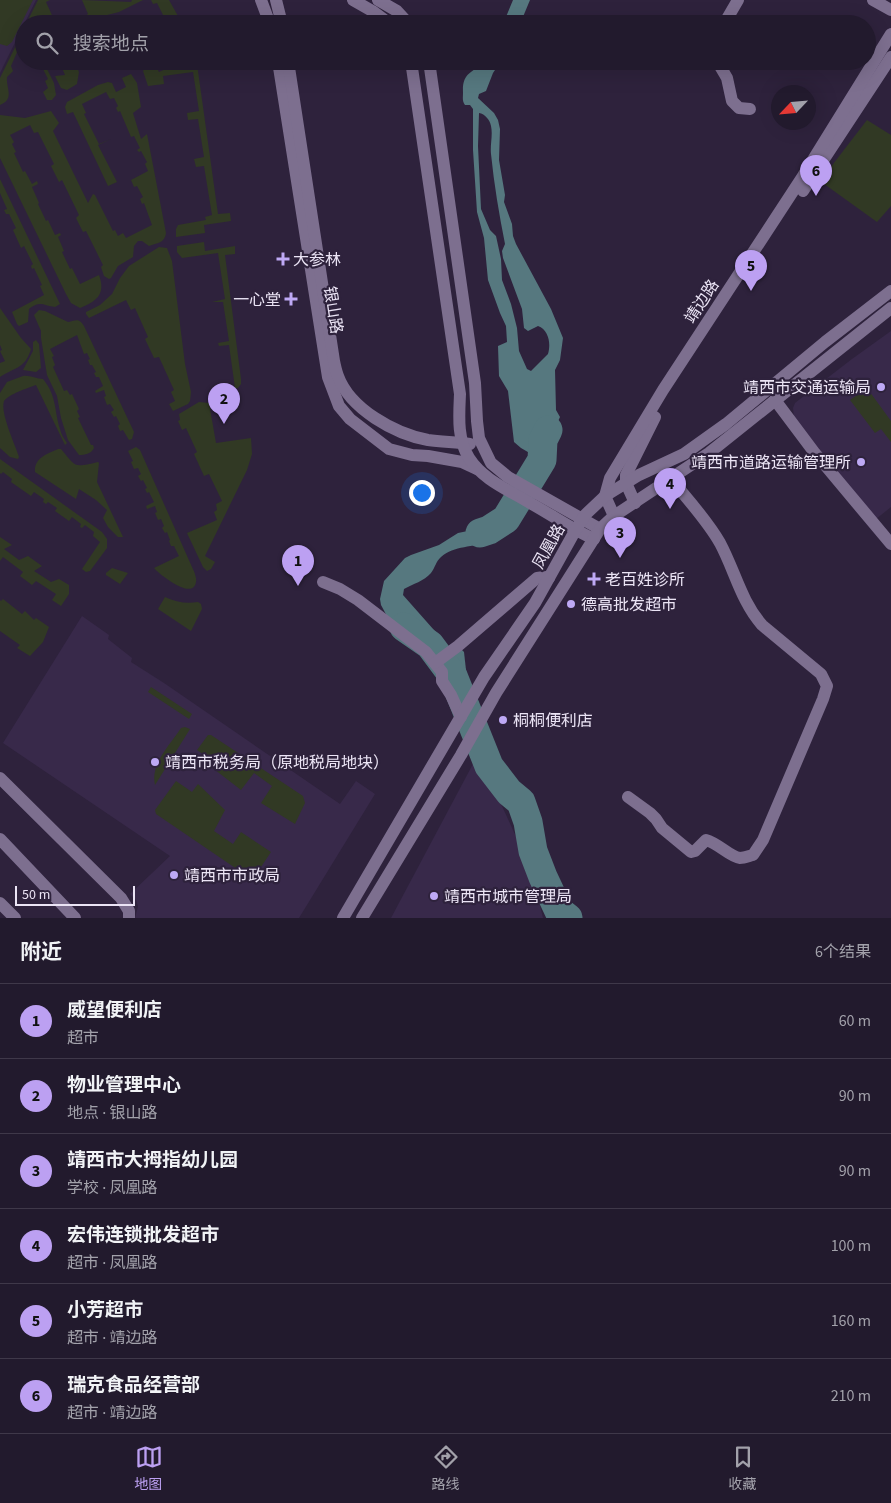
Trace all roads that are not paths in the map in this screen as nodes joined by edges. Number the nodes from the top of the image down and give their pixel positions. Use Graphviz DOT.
graph roads {
  1 [pos="261,0"];
  2 [pos="276,0"];
  3 [pos="353,0"];
  4 [pos="378,0"];
  5 [pos="738,0"];
  6 [pos="873,0"];
  7 [pos="891,10"];
  8 [pos="267,15"];
  9 [pos="280,15"];
  10 [pos="378,15"];
  11 [pos="401,15"];
  12 [pos="729,15"];
  13 [pos="891,34"];
  14 [pos="891,57"];
  15 [pos="876,58"];
  16 [pos="279,70"];
  17 [pos="289,70"];
  18 [pos="412,70"];
  19 [pos="430,70"];
  20 [pos="723,70"];
  21 [pos="869,70"];
  22 [pos="750,109"];
  23 [pos="891,291"];
  24 [pos="891,308"];
  25 [pos="775,400"];
  26 [pos="464,443"];
  27 [pos="491,463"];
  28 [pos="479,470"];
  29 [pos="671,479"];
  30 [pos="503,481"];
  31 [pos="626,483"];
  32 [pos="606,496"];
  33 [pos="534,498"];
  34 [pos="635,503"];
  35 [pos="614,516"];
  36 [pos="583,519"];
  37 [pos="575,531"];
  38 [pos="597,534"];
  39 [pos="891,544"];
  40 [pos="549,578"];
  41 [pos="323,582"];
  42 [pos="435,663"];
  43 [pos="461,717"];
  44 [pos="0,778"];
  45 [pos="628,797"];
  46 [pos="0,839"];
  47 [pos="0,903"];
  48 [pos="15,918"];
  49 [pos="76,918"];
  50 [pos="129,918"];
  51 [pos="343,918"];
  52 [pos="362,918"];
  1 -- 8 [label="main road"];
  2 -- 9 [label="main road"];
  3 -- 10 [label="main road"];
  4 -- 11 [label="main road"];
  5 -- 12 [label="main road"];
  6 -- 7 [label="main road"];
  13 -- 15 [label="main road, 靖边路"];
  14 -- 31 [label="main road, 靖边路"];
  16 -- 28 [label="main road, 银山路"];
  17 -- 26 [label="main road, 银山路"];
  18 -- 26 [label="main road, 银山路"];
  19 -- 27 [label="main road, 银山路"];
  20 -- 22 [label="main road"];
  21 -- 32 [label="main road, 靖边路"];
  23 -- 31 [label="main road, 凤凰路"];
  24 -- 25 [label="main road, 凤凰路"];
  25 -- 29 [label="main road, 凤凰路"];
  25 -- 39 [label="main road"];
  26 -- 27 [label="main road, 银山路"];
  26 -- 28 [label="main road, 银山路"];
  27 -- 30 [label="main road, 银山路"];
  28 -- 30 [label="main road, 银山路"];
  29 -- 34 [label="main road, 凤凰路"];
  29 -- 45 [label="main road"];
  30 -- 33 [label="main road, 银山路"];
  31 -- 32 [label="main road, 凤凰路"];
  31 -- 34 [label="main road"];
  32 -- 35 [label="main road"];
  32 -- 36 [label="main road, 凤凰路"];
  33 -- 36 [label="main road, 银山路"];
  33 -- 37 [label="main road, 银山路"];
  34 -- 35 [label="main road, 凤凰路"];
  35 -- 38 [label="main road, 凤凰路"];
  36 -- 37 [label="main road, 凤凰路"];
  36 -- 38 [label="main road, 银山路"];
  37 -- 38 [label="main road, 银山路"];
  37 -- 40 [label="main road, 凤凰路"];
  38 -- 52 [label="main road, 凤凰路"];
  40 -- 42 [label="main road"];
  40 -- 43 [label="main road, 凤凰路"];
  41 -- 42 [label="main road"];
  42 -- 43 [label="main road"];
  43 -- 51 [label="main road, 凤凰路"];
  44 -- 50 [label="main road"];
  46 -- 49 [label="main road"];
  47 -- 48 [label="main road"];
}
